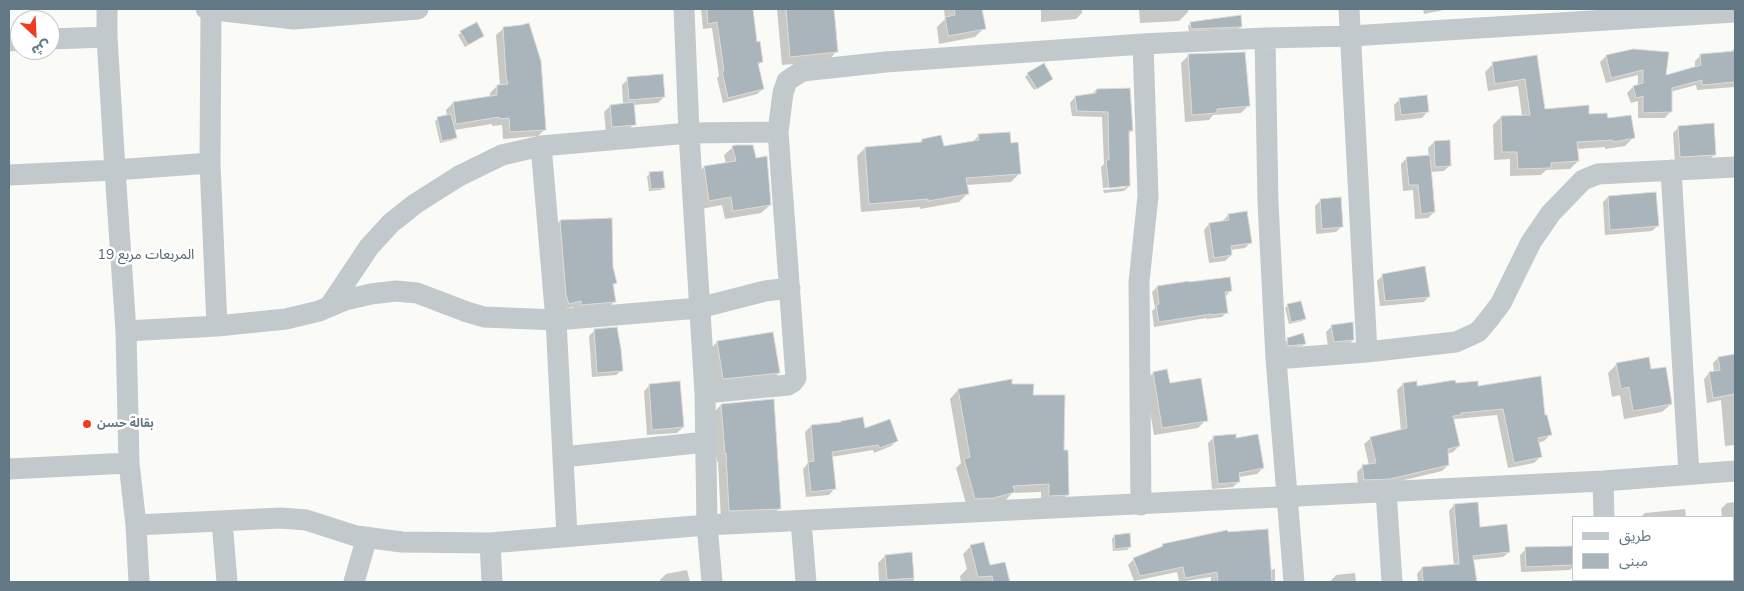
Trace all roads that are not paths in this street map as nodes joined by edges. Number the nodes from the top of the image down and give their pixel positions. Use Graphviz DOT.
graph roads {
  1 [pos="107,9"];
  2 [pos="418,9"];
  3 [pos="684,9"];
  4 [pos="1349,9"];
  5 [pos="209,10"];
  6 [pos="1735,12"];
  7 [pos="1351,36"];
  8 [pos="107,37"];
  9 [pos="1265,38"];
  10 [pos="60,39"];
  11 [pos="1143,44"];
  12 [pos="688,132"];
  13 [pos="778,132"];
  14 [pos="540,146"];
  15 [pos="210,164"];
  16 [pos="1735,167"];
  17 [pos="115,170"];
  18 [pos="1671,170"];
  19 [pos="9,175"];
  20 [pos="790,288"];
  21 [pos="329,307"];
  22 [pos="699,308"];
  23 [pos="556,320"];
  24 [pos="217,326"];
  25 [pos="126,331"];
  26 [pos="1367,352"];
  27 [pos="1276,359"];
  28 [pos="705,393"];
  29 [pos="706,442"];
  30 [pos="563,457"];
  31 [pos="129,463"];
  32 [pos="9,470"];
  33 [pos="1735,471"];
  34 [pos="1690,474"];
  35 [pos="1602,481"];
  36 [pos="1386,490"];
  37 [pos="1288,496"];
  38 [pos="1141,505"];
  39 [pos="1604,516"];
  40 [pos="222,521"];
  41 [pos="801,521"];
  42 [pos="136,525"];
  43 [pos="707,525"];
  44 [pos="567,536"];
  45 [pos="367,537"];
  46 [pos="490,543"];
  47 [pos="139,582"];
  48 [pos="227,582"];
  49 [pos="354,582"];
  50 [pos="492,582"];
  51 [pos="712,582"];
  52 [pos="806,582"];
  53 [pos="1294,582"];
  54 [pos="1392,582"];
  1 -- 8 [label="street"];
  2 -- 5 [label="street"];
  3 -- 12 [label="street"];
  4 -- 7 [label="street"];
  5 -- 15 [label="street"];
  6 -- 7 [label="street"];
  7 -- 9 [label="street"];
  7 -- 26 [label="street"];
  8 -- 10 [label="street"];
  8 -- 17 [label="street"];
  9 -- 11 [label="street"];
  9 -- 27 [label="street"];
  11 -- 13 [label="street"];
  11 -- 38 [label="street"];
  12 -- 13 [label="street"];
  12 -- 14 [label="street"];
  12 -- 22 [label="street"];
  13 -- 20 [label="street"];
  14 -- 21 [label="street"];
  14 -- 23 [label="street"];
  15 -- 17 [label="street"];
  15 -- 24 [label="street"];
  16 -- 18 [label="street"];
  17 -- 19 [label="street"];
  17 -- 25 [label="street"];
  18 -- 26 [label="street"];
  18 -- 34 [label="street"];
  20 -- 22 [label="street"];
  20 -- 28 [label="street"];
  21 -- 23 [label="street"];
  21 -- 24 [label="street"];
  22 -- 23 [label="street"];
  22 -- 28 [label="street"];
  23 -- 30 [label="street"];
  24 -- 25 [label="street"];
  25 -- 31 [label="street"];
  26 -- 27 [label="street"];
  27 -- 37 [label="street"];
  28 -- 29 [label="street"];
  29 -- 30 [label="street"];
  29 -- 43 [label="street"];
  30 -- 44 [label="street"];
  31 -- 32 [label="street"];
  31 -- 42 [label="street"];
  33 -- 34 [label="street"];
  34 -- 35 [label="street"];
  35 -- 36 [label="street"];
  35 -- 39 [label="street"];
  36 -- 37 [label="street"];
  36 -- 54 [label="street"];
  37 -- 38 [label="street"];
  37 -- 53 [label="street"];
  38 -- 41 [label="street"];
  40 -- 42 [label="street"];
  40 -- 45 [label="street"];
  40 -- 48 [label="street"];
  41 -- 43 [label="street"];
  41 -- 52 [label="street"];
  42 -- 47 [label="street"];
  43 -- 44 [label="street"];
  43 -- 51 [label="street"];
  44 -- 46 [label="street"];
  45 -- 46 [label="street"];
  45 -- 49 [label="street"];
  46 -- 50 [label="street"];
}
